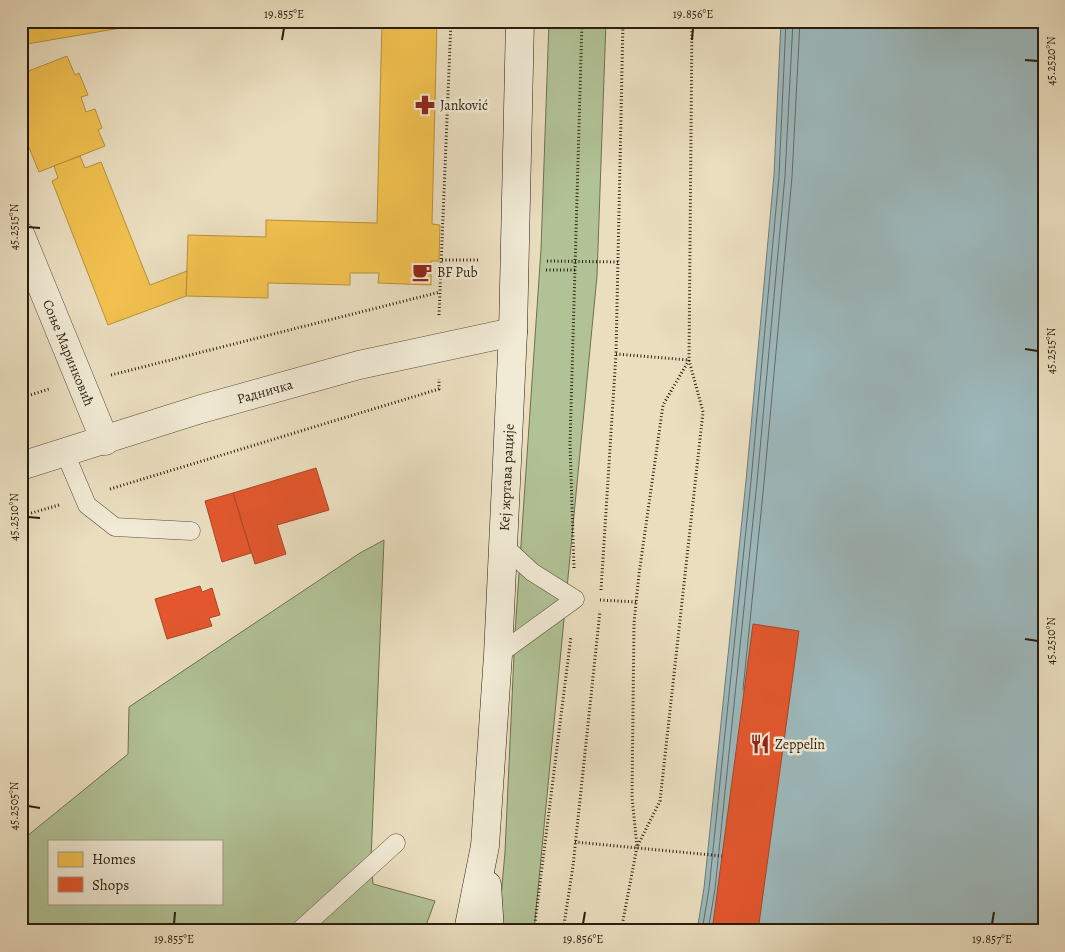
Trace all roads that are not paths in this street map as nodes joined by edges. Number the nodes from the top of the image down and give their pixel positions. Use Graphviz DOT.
graph roads {
  1 [pos="520,21"];
  2 [pos="21,236"];
  3 [pos="513,332"];
  4 [pos="105,441"];
  5 [pos="65,453"];
  6 [pos="21,466"];
  7 [pos="191,531"];
  8 [pos="503,545"];
  9 [pos="498,655"];
  10 [pos="396,843"];
  11 [pos="485,846"];
  12 [pos="299,931"];
  13 [pos="468,931"];
  14 [pos="490,931"];
  1 -- 3 [label="main road, Кеј жртава рације"];
  2 -- 4 [label="main road, Соње Маринковић"];
  3 -- 4 [label="main road, Радничка"];
  3 -- 8 [label="main road, Кеј жртава рације"];
  4 -- 5 [label="main road, Радничка"];
  5 -- 6 [label="main road, Радничка"];
  5 -- 7 [label="lane"];
  8 -- 9 [label="main road, Кеј жртава рације"];
  8 -- 9 [label="lane"];
  9 -- 11 [label="main road, Кеј жртава рације"];
  10 -- 12 [label="lane"];
  11 -- 13 [label="main road, Кеј жртава рације"];
  11 -- 14 [label="main road"];
}
